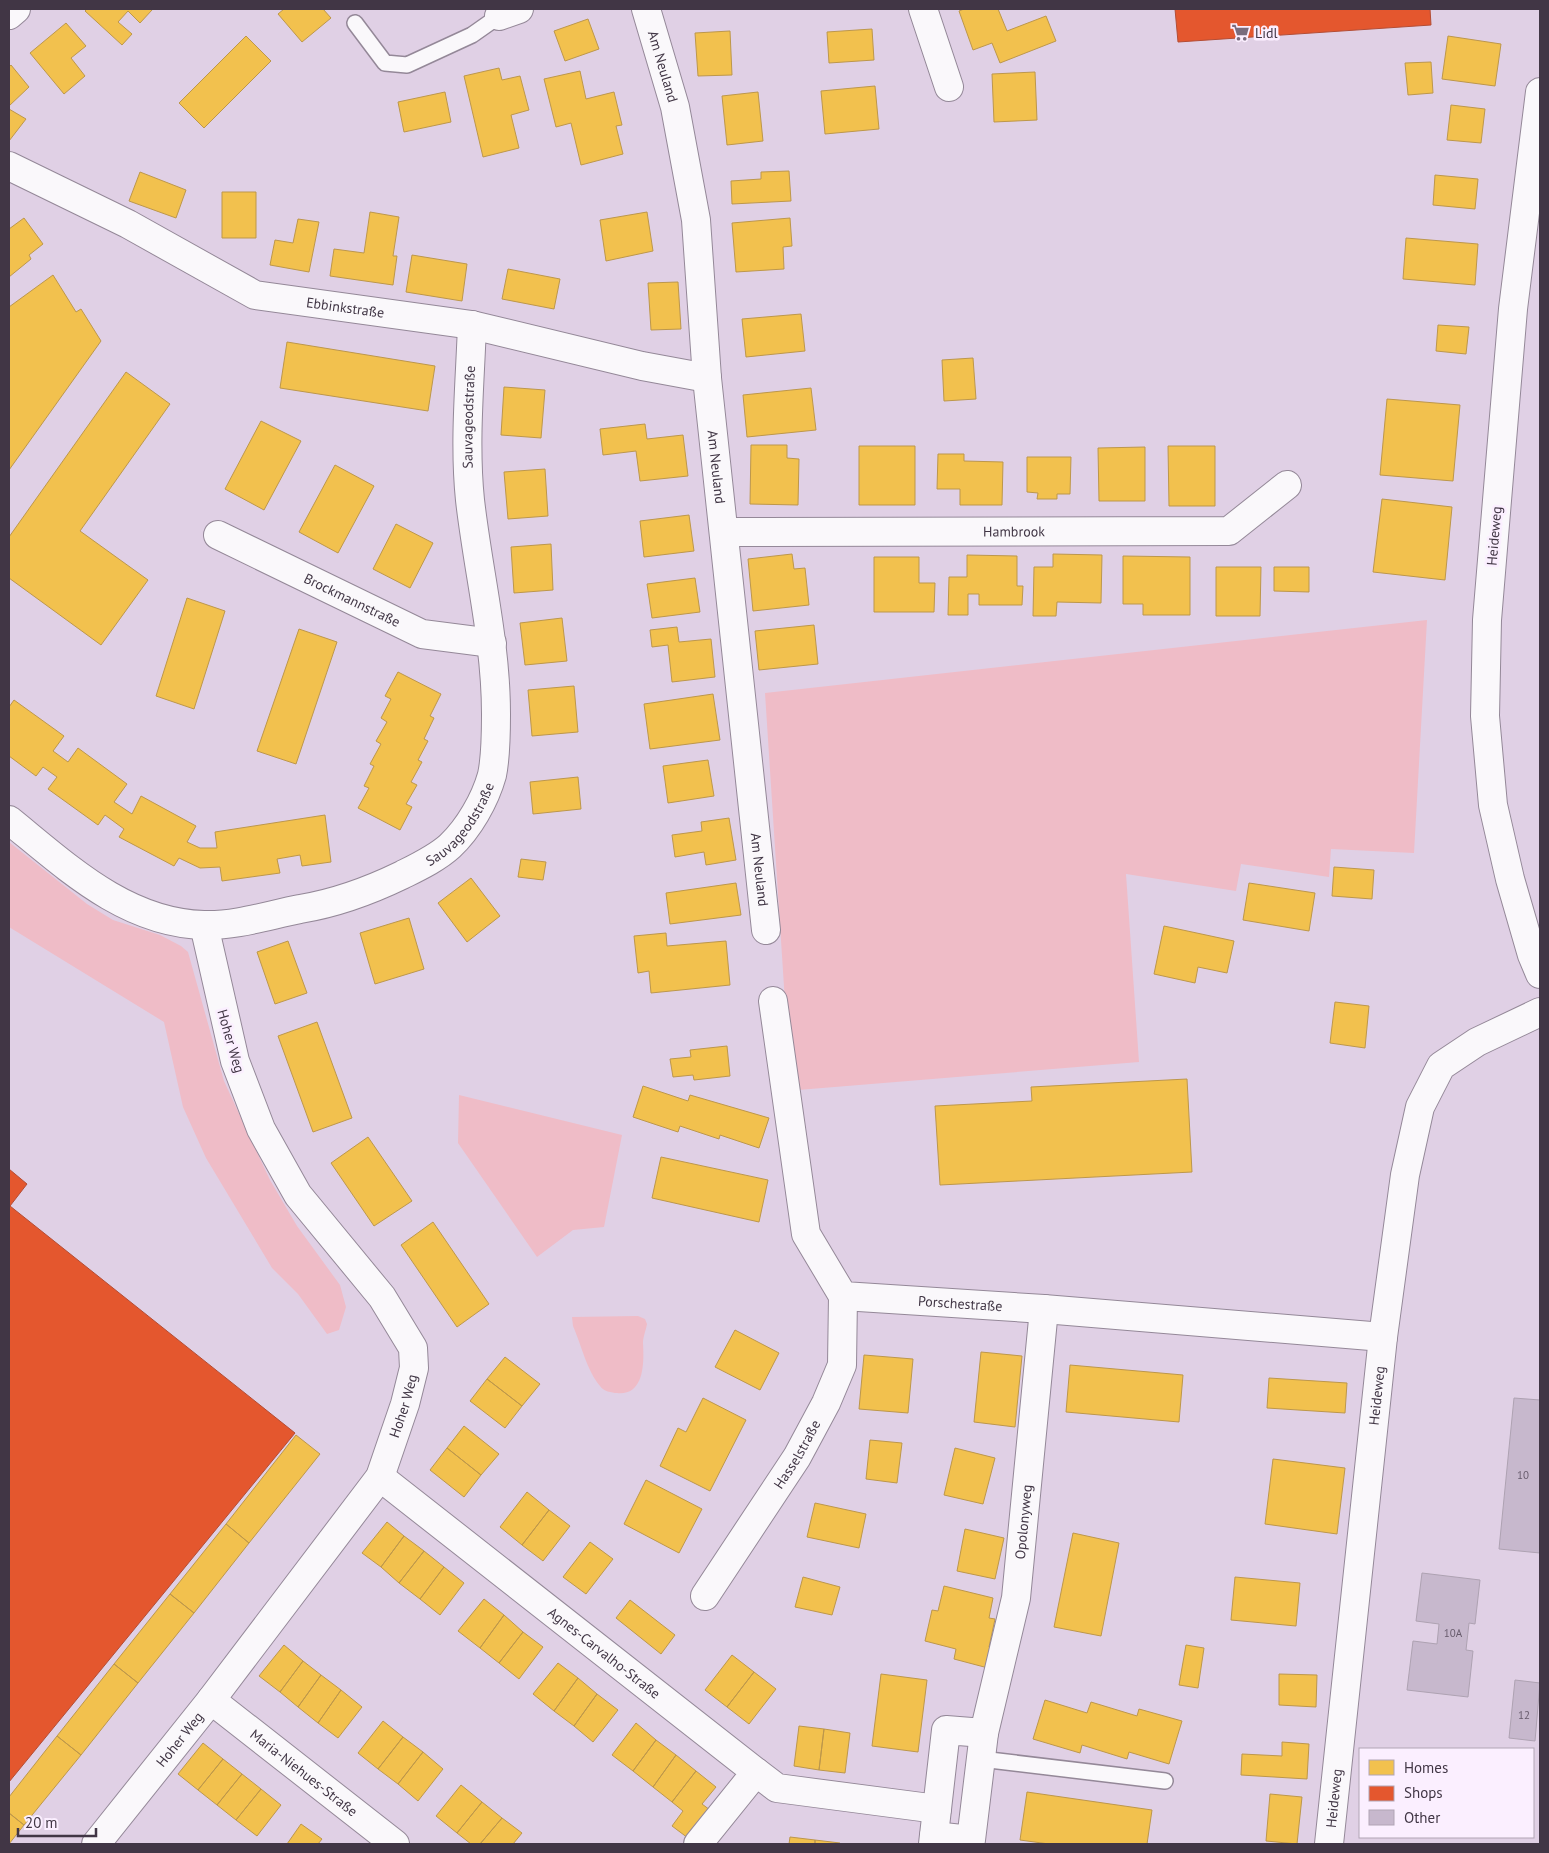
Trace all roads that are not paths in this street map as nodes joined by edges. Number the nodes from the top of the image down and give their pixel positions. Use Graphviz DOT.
graph roads {
  1 [pos="16,9"];
  2 [pos="646,9"];
  3 [pos="923,9"];
  4 [pos="509,13"];
  5 [pos="9,15"];
  6 [pos="355,23"];
  7 [pos="949,87"];
  8 [pos="1540,92"];
  9 [pos="9,166"];
  10 [pos="1535,166"];
  11 [pos="472,325"];
  12 [pos="707,378"];
  13 [pos="1287,486"];
  14 [pos="724,532"];
  15 [pos="218,535"];
  16 [pos="492,643"];
  17 [pos="9,820"];
  18 [pos="204,925"];
  19 [pos="766,930"];
  20 [pos="1540,974"];
  21 [pos="773,1001"];
  22 [pos="1540,1012"];
  23 [pos="843,1296"];
  24 [pos="1044,1309"];
  25 [pos="1383,1337"];
  26 [pos="380,1477"];
  27 [pos="705,1596"];
  28 [pos="211,1700"];
  29 [pos="983,1746"];
  30 [pos="756,1772"];
  31 [pos="1165,1781"];
  32 [pos="935,1830"];
  33 [pos="96,1844"];
  34 [pos="395,1844"];
  35 [pos="698,1844"];
  36 [pos="1330,1844"];
  1 -- 5 [label="street"];
  2 -- 12 [label="street, Am Neuland"];
  3 -- 7 [label="street"];
  4 -- 6 [label="lane"];
  8 -- 10 [label="street, Heideweg"];
  9 -- 11 [label="street, Ebbinkstraße"];
  10 -- 20 [label="street, Heideweg"];
  11 -- 12 [label="street, Ebbinkstraße"];
  11 -- 16 [label="street, Sauvageodstraße"];
  12 -- 14 [label="street, Am Neuland"];
  13 -- 14 [label="street, Hambrook"];
  14 -- 19 [label="street, Am Neuland"];
  15 -- 16 [label="street, Brockmannstraße"];
  16 -- 18 [label="street, Sauvageodstraße"];
  17 -- 18 [label="street, Sauvageodstraße"];
  18 -- 26 [label="street, Hoher Weg"];
  21 -- 23 [label="street"];
  22 -- 25 [label="street, Heideweg"];
  23 -- 24 [label="street, Porschestraße"];
  23 -- 27 [label="street, Hasselstraße"];
  24 -- 25 [label="street, Porschestraße"];
  24 -- 29 [label="street, Opolonyweg"];
  25 -- 36 [label="street, Heideweg"];
  26 -- 28 [label="street, Hoher Weg"];
  26 -- 30 [label="street, Agnes-Carvalho-Straße"];
  28 -- 33 [label="street, Hoher Weg"];
  28 -- 34 [label="street, Maria-Niehues-Straße"];
  29 -- 31 [label="lane"];
  29 -- 32 [label="street, Opolonyweg"];
  29 -- 32 [label="street"];
  30 -- 32 [label="street, Opolonyweg"];
  30 -- 35 [label="street"];
}
